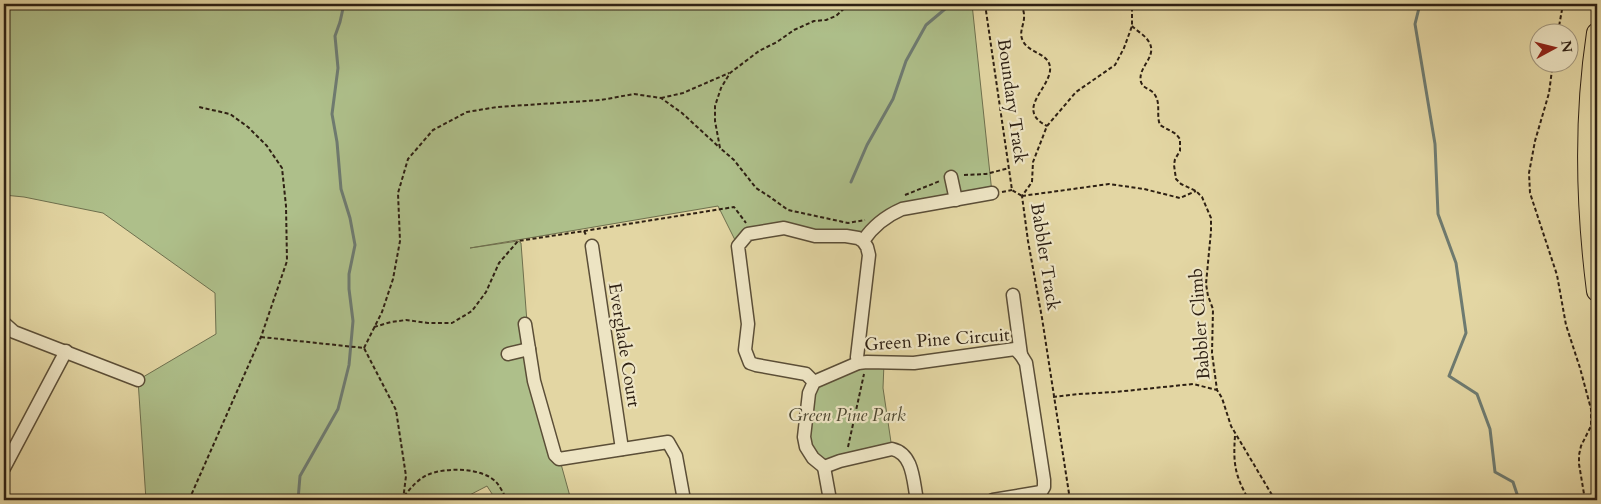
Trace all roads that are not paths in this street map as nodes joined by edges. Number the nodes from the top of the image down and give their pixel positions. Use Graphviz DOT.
graph roads {
  1 [pos="1597,33"];
  2 [pos="950,177"];
  3 [pos="992,194"];
  4 [pos="956,200"];
  5 [pos="863,241"];
  6 [pos="592,246"];
  7 [pos="1597,291"];
  8 [pos="1013,295"];
  9 [pos="4,323"];
  10 [pos="525,324"];
  11 [pos="529,349"];
  12 [pos="66,351"];
  13 [pos="508,354"];
  14 [pos="1021,355"];
  15 [pos="862,363"];
  16 [pos="138,380"];
  17 [pos="814,382"];
  18 [pos="622,449"];
  19 [pos="824,467"];
  20 [pos="4,468"];
  21 [pos="684,500"];
  22 [pos="830,500"];
  23 [pos="917,500"];
  24 [pos="993,500"];
  1 -- 7 [label="main road"];
  2 -- 4 [label="street"];
  3 -- 4 [label="street"];
  4 -- 5 [label="street"];
  5 -- 15 [label="street"];
  5 -- 17 [label="street"];
  6 -- 18 [label="street, Everglade Court"];
  8 -- 14 [label="street, Green Pine Circuit"];
  9 -- 12 [label="street"];
  10 -- 11 [label="street"];
  11 -- 13 [label="street"];
  11 -- 18 [label="street"];
  12 -- 16 [label="street"];
  12 -- 20 [label="street"];
  14 -- 15 [label="street, Green Pine Circuit"];
  14 -- 24 [label="street, Green Pine Circuit"];
  15 -- 17 [label="street, Green Pine Circuit"];
  17 -- 19 [label="street"];
  18 -- 21 [label="street"];
  19 -- 22 [label="street"];
  19 -- 23 [label="street"];
}
